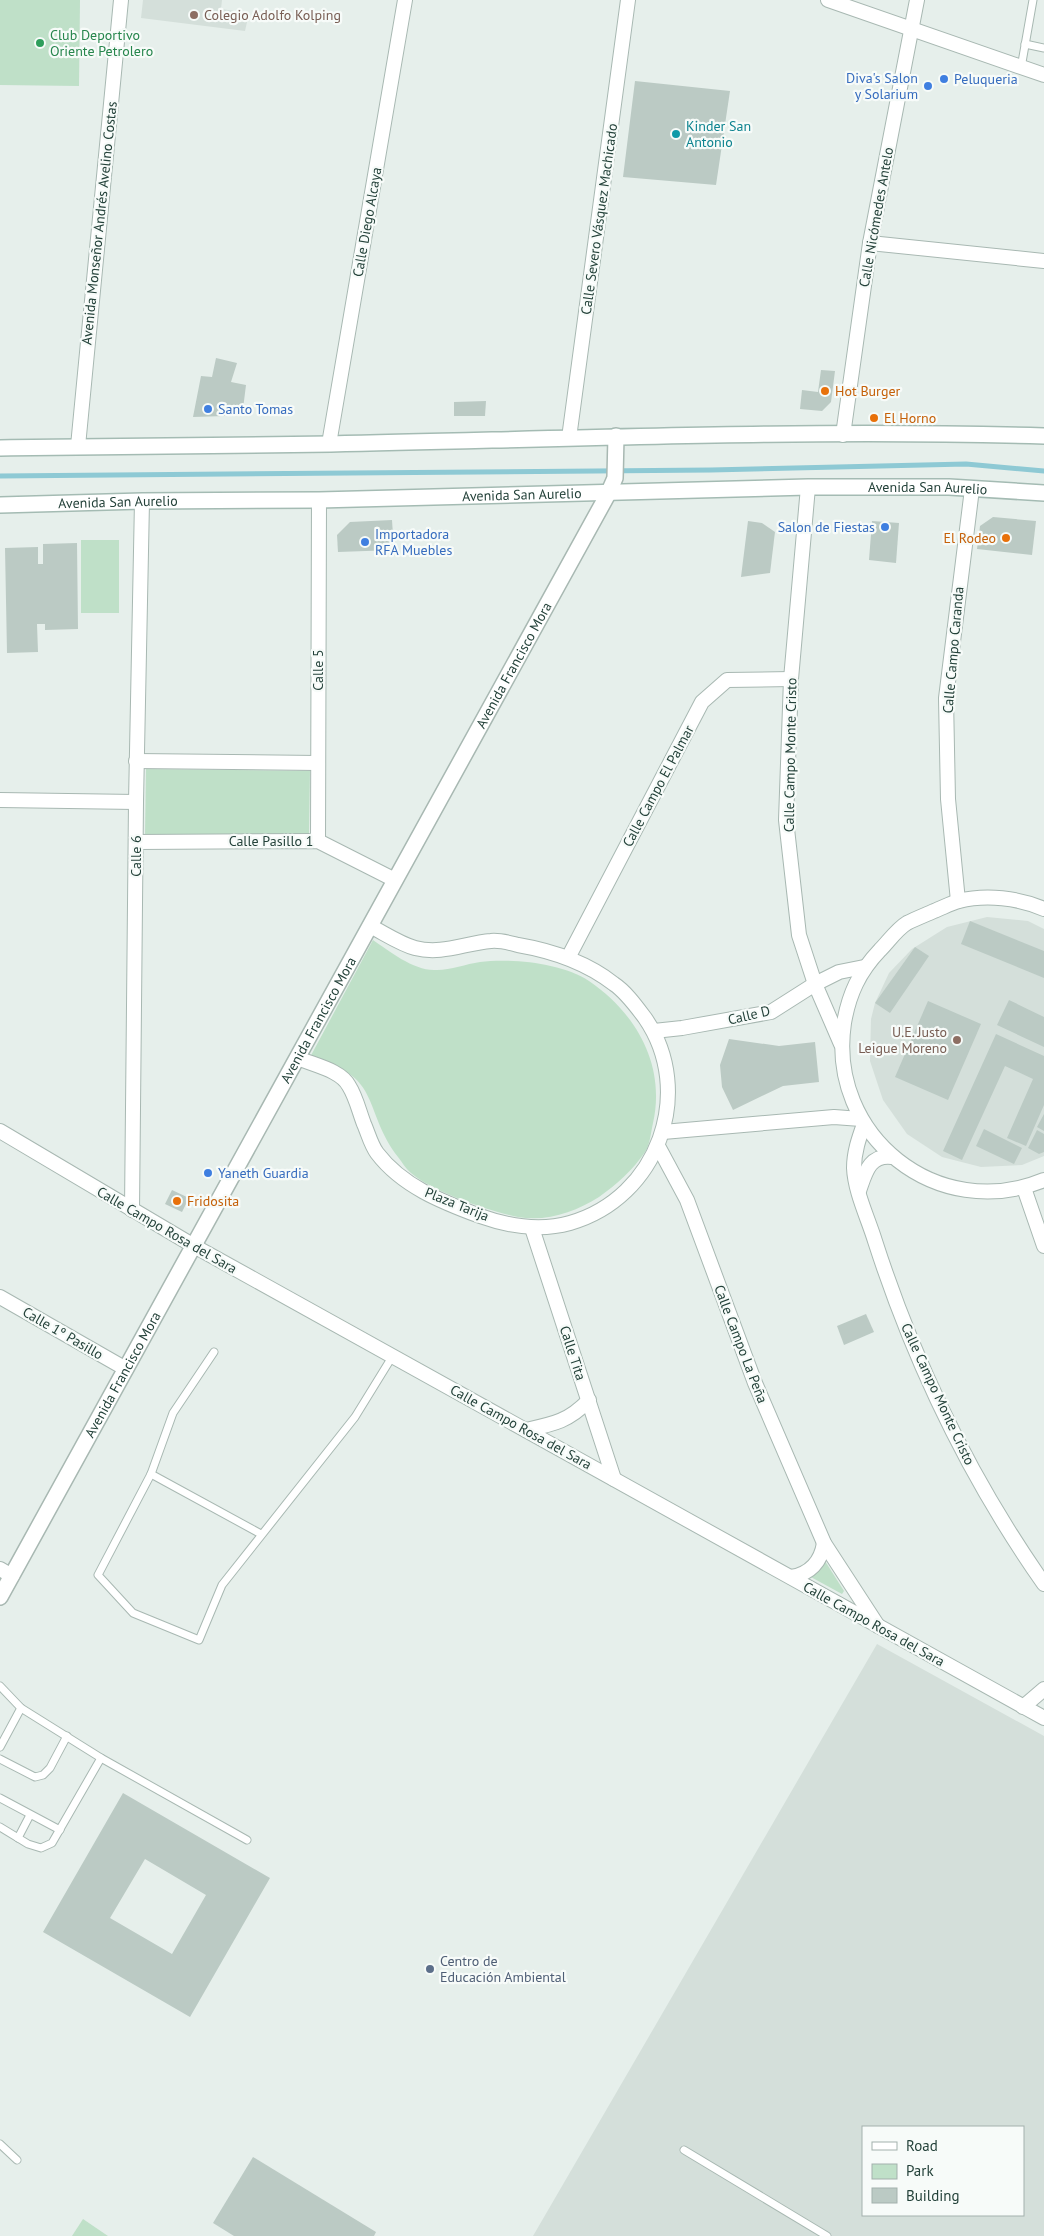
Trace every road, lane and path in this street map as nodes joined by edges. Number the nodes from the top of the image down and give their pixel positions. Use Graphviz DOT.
graph roads {
  1 [pos="121,0"];
  2 [pos="405,0"];
  3 [pos="628,0"];
  4 [pos="828,0"];
  5 [pos="917,0"];
  6 [pos="1033,0"];
  7 [pos="912,28"];
  8 [pos="1025,44"];
  9 [pos="1044,48"];
  10 [pos="1021,69"];
  11 [pos="1044,75"];
  12 [pos="870,243"];
  13 [pos="1044,261"];
  14 [pos="843,435"];
  15 [pos="1044,436"];
  16 [pos="569,438"];
  17 [pos="616,443"];
  18 [pos="329,444"];
  19 [pos="78,446"];
  20 [pos="0,448"];
  21 [pos="808,488"];
  22 [pos="972,489"];
  23 [pos="1044,493"];
  24 [pos="608,494"];
  25 [pos="319,500"];
  26 [pos="142,501"];
  27 [pos="0,505"];
  28 [pos="791,679"];
  29 [pos="136,761"];
  30 [pos="317,763"];
  31 [pos="0,800"];
  32 [pos="136,802"];
  33 [pos="318,841"];
  34 [pos="137,842"];
  35 [pos="395,880"];
  36 [pos="958,901"];
  37 [pos="1044,909"];
  38 [pos="370,926"];
  39 [pos="568,956"];
  40 [pos="864,967"];
  41 [pos="814,984"];
  42 [pos="654,1031"];
  43 [pos="841,1044"];
  44 [pos="298,1058"];
  45 [pos="862,1121"];
  46 [pos="0,1131"];
  47 [pos="663,1132"];
  48 [pos="658,1146"];
  49 [pos="892,1157"];
  50 [pos="1044,1180"];
  51 [pos="1024,1188"];
  52 [pos="859,1192"];
  53 [pos="132,1210"];
  54 [pos="532,1228"];
  55 [pos="194,1246"];
  56 [pos="1044,1246"];
  57 [pos="0,1297"];
  58 [pos="214,1352"];
  59 [pos="392,1357"];
  60 [pos="126,1369"];
  61 [pos="589,1400"];
  62 [pos="526,1430"];
  63 [pos="151,1474"];
  64 [pos="614,1479"];
  65 [pos="261,1534"];
  66 [pos="824,1543"];
  67 [pos="6,1573"];
  68 [pos="791,1577"];
  69 [pos="1044,1584"];
  70 [pos="0,1597"];
  71 [pos="880,1628"];
  72 [pos="0,1686"];
  73 [pos="1044,1689"];
  74 [pos="1023,1707"];
  75 [pos="21,1708"];
  76 [pos="1044,1718"];
  77 [pos="67,1736"];
  78 [pos="0,1747"];
  79 [pos="101,1758"];
  80 [pos="0,1759"];
  81 [pos="0,1798"];
  82 [pos="30,1815"];
  83 [pos="0,1827"];
  84 [pos="60,1830"];
  85 [pos="18,1838"];
  86 [pos="247,1840"];
  87 [pos="0,2144"];
  88 [pos="684,2150"];
  89 [pos="17,2160"];
  90 [pos="827,2236"];
  1 -- 19 [label="street, Avenida Monseñor Andrés Avelino Costas"];
  2 -- 18 [label="street, Calle Diego Alcaya"];
  3 -- 16 [label="street, Calle Severo Vásquez Machicado"];
  4 -- 7 [label="street"];
  5 -- 7 [label="street, Calle Nicómedes Antelo"];
  6 -- 8 [label="lane"];
  7 -- 10 [label="street"];
  7 -- 12 [label="street, Calle Nicómedes Antelo"];
  8 -- 9 [label="lane"];
  8 -- 10 [label="lane"];
  10 -- 11 [label="street"];
  12 -- 13 [label="street"];
  12 -- 14 [label="street, Calle Nicómedes Antelo"];
  14 -- 15 [label="main road"];
  14 -- 17 [label="main road"];
  16 -- 17 [label="main road"];
  16 -- 18 [label="main road"];
  17 -- 24 [label="main road, Avenida Francisco Mora"];
  18 -- 19 [label="main road"];
  19 -- 20 [label="main road"];
  21 -- 22 [label="main road, Avenida San Aurelio"];
  21 -- 24 [label="main road, Avenida San Aurelio"];
  21 -- 28 [label="street, Calle Campo Monte Cristo"];
  22 -- 23 [label="main road, Avenida San Aurelio"];
  22 -- 36 [label="street, Calle Campo Caranda"];
  24 -- 25 [label="main road, Avenida San Aurelio"];
  24 -- 35 [label="main road, Avenida Francisco Mora"];
  25 -- 26 [label="main road, Avenida San Aurelio"];
  25 -- 30 [label="street, Calle 5"];
  26 -- 27 [label="main road, Avenida San Aurelio"];
  26 -- 29 [label="street, Calle 6"];
  28 -- 39 [label="street, Calle Campo El Palmar"];
  28 -- 41 [label="street, Calle Campo Monte Cristo"];
  29 -- 30 [label="street"];
  29 -- 32 [label="street, Calle 6"];
  30 -- 33 [label="street, Calle 5"];
  31 -- 32 [label="street"];
  32 -- 34 [label="street, Calle 6"];
  33 -- 34 [label="street, Calle Pasillo 1"];
  33 -- 35 [label="street, Calle Pasillo 1"];
  34 -- 53 [label="street, Calle 6"];
  35 -- 38 [label="main road, Avenida Francisco Mora"];
  36 -- 37 [label="street"];
  36 -- 40 [label="street"];
  38 -- 39 [label="street, Plaza Tarija"];
  38 -- 44 [label="main road, Avenida Francisco Mora"];
  39 -- 42 [label="street, Plaza Tarija"];
  40 -- 41 [label="street, Calle D"];
  40 -- 43 [label="street"];
  41 -- 42 [label="street, Calle D"];
  41 -- 43 [label="street, Calle Campo Monte Cristo"];
  42 -- 47 [label="street, Plaza Tarija"];
  43 -- 45 [label="street"];
  44 -- 54 [label="street, Plaza Tarija"];
  44 -- 55 [label="main road, Avenida Francisco Mora"];
  45 -- 47 [label="street"];
  45 -- 49 [label="street"];
  45 -- 52 [label="street, Calle Campo Monte Cristo"];
  46 -- 53 [label="street, Calle Campo Rosa del Sara"];
  47 -- 48 [label="street, Plaza Tarija"];
  48 -- 54 [label="street, Plaza Tarija"];
  48 -- 66 [label="street, Calle Campo La Peña"];
  49 -- 51 [label="street"];
  49 -- 52 [label="street"];
  50 -- 51 [label="street"];
  51 -- 56 [label="street"];
  52 -- 69 [label="street, Calle Campo Monte Cristo"];
  53 -- 55 [label="street, Calle Campo Rosa del Sara"];
  54 -- 61 [label="street, Calle Tita"];
  55 -- 59 [label="street, Calle Campo Rosa del Sara"];
  55 -- 60 [label="main road, Avenida Francisco Mora"];
  57 -- 60 [label="street, Calle 1º Pasillo"];
  58 -- 63 [label="lane"];
  59 -- 62 [label="street, Calle Campo Rosa del Sara"];
  59 -- 65 [label="lane"];
  60 -- 67 [label="main road, Avenida Francisco Mora"];
  61 -- 62 [label="street"];
  61 -- 64 [label="street, Calle Tita"];
  62 -- 64 [label="street, Calle Campo Rosa del Sara"];
  63 -- 65 [label="lane"];
  63 -- 65 [label="lane"];
  64 -- 68 [label="street, Calle Campo Rosa del Sara"];
  66 -- 68 [label="street"];
  66 -- 71 [label="street, Calle Campo La Peña"];
  67 -- 70 [label="main road, Avenida Francisco Mora"];
  68 -- 71 [label="street, Calle Campo Rosa del Sara"];
  71 -- 74 [label="street, Calle Campo Rosa del Sara"];
  72 -- 75 [label="lane"];
  73 -- 74 [label="street"];
  74 -- 76 [label="street, Calle Campo Rosa del Sara"];
  75 -- 77 [label="lane"];
  75 -- 78 [label="lane"];
  77 -- 79 [label="lane"];
  77 -- 80 [label="lane"];
  79 -- 84 [label="lane"];
  79 -- 86 [label="lane"];
  81 -- 82 [label="lane"];
  82 -- 84 [label="lane"];
  82 -- 85 [label="lane"];
  83 -- 85 [label="lane"];
  84 -- 85 [label="lane"];
  87 -- 89 [label="lane"];
  88 -- 90 [label="lane"];
}
